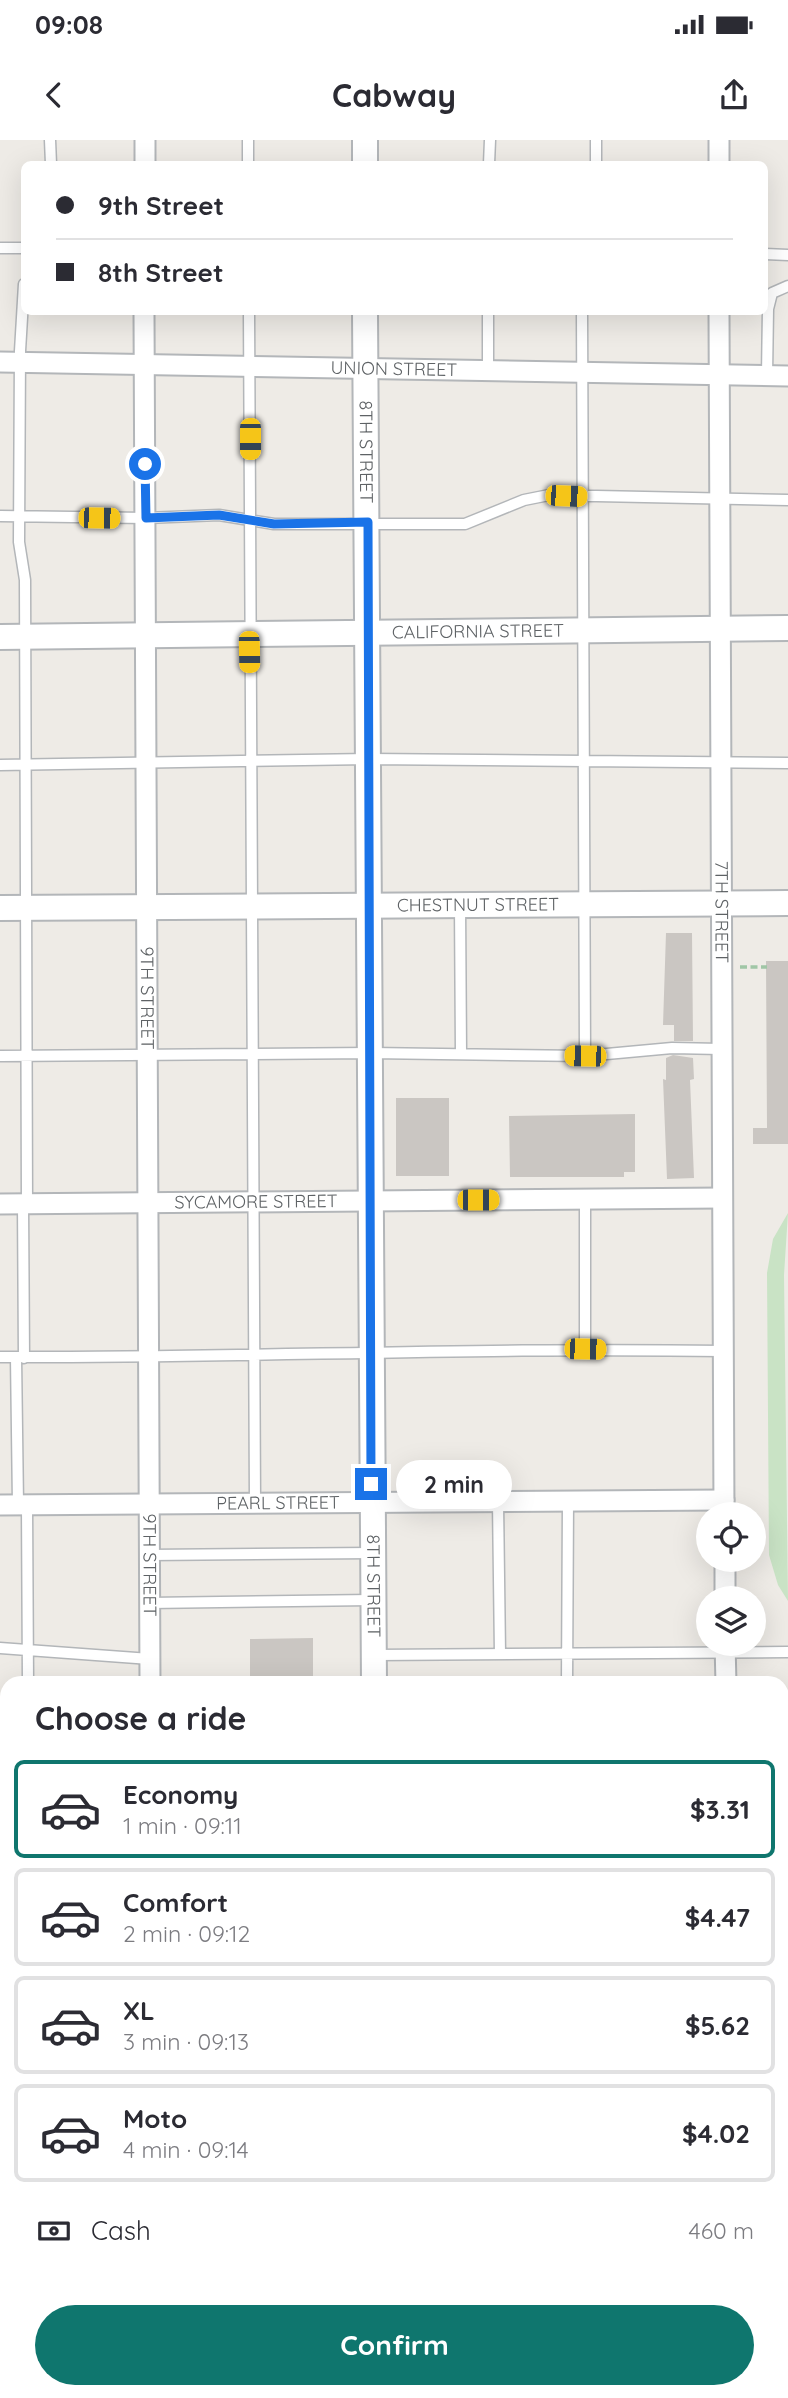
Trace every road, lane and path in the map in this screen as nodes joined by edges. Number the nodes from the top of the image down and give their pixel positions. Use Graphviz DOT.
graph roads {
  1 [pos="50,140"];
  2 [pos="145,140"];
  3 [pos="248,140"];
  4 [pos="365,140"];
  5 [pos="490,140"];
  6 [pos="596,140"];
  7 [pos="719,140"];
  8 [pos="51,161"];
  9 [pos="145,161"];
  10 [pos="248,161"];
  11 [pos="365,161"];
  12 [pos="489,161"];
  13 [pos="596,161"];
  14 [pos="719,161"];
  15 [pos="0,248"];
  16 [pos="21,248"];
  17 [pos="768,254"];
  18 [pos="788,255"];
  19 [pos="788,286"];
  20 [pos="21,301"];
  21 [pos="768,309"];
  22 [pos="144,315"];
  23 [pos="249,315"];
  24 [pos="365,315"];
  25 [pos="488,315"];
  26 [pos="582,315"];
  27 [pos="719,315"];
  28 [pos="768,315"];
  29 [pos="10,362"];
  30 [pos="144,365"];
  31 [pos="250,367"];
  32 [pos="366,370"];
  33 [pos="488,372"];
  34 [pos="583,373"];
  35 [pos="719,374"];
  36 [pos="767,375"];
  37 [pos="788,376"];
  38 [pos="582,496"];
  39 [pos="720,499"];
  40 [pos="788,500"];
  41 [pos="0,516"];
  42 [pos="21,517"];
  43 [pos="146,518"];
  44 [pos="250,520"];
  45 [pos="368,522"];
  46 [pos="721,628"];
  47 [pos="788,628"];
  48 [pos="584,629"];
  49 [pos="368,631"];
  50 [pos="249,633"];
  51 [pos="147,634"];
  52 [pos="12,636"];
  53 [pos="369,759"];
  54 [pos="585,760"];
  55 [pos="721,760"];
  56 [pos="251,761"];
  57 [pos="148,763"];
  58 [pos="788,763"];
  59 [pos="0,765"];
  60 [pos="23,765"];
  61 [pos="788,903"];
  62 [pos="460,904"];
  63 [pos="721,904"];
  64 [pos="251,905"];
  65 [pos="370,905"];
  66 [pos="585,905"];
  67 [pos="148,906"];
  68 [pos="12,908"];
  69 [pos="738,967"];
  70 [pos="766,967"];
  71 [pos="721,1049"];
  72 [pos="371,1053"];
  73 [pos="253,1055"];
  74 [pos="461,1055"];
  75 [pos="0,1056"];
  76 [pos="149,1056"];
  77 [pos="585,1056"];
  78 [pos="24,1057"];
  79 [pos="722,1198"];
  80 [pos="585,1199"];
  81 [pos="149,1201"];
  82 [pos="254,1201"];
  83 [pos="371,1201"];
  84 [pos="0,1204"];
  85 [pos="25,1204"];
  86 [pos="585,1349"];
  87 [pos="723,1351"];
  88 [pos="371,1354"];
  89 [pos="252,1356"];
  90 [pos="0,1357"];
  91 [pos="20,1357"];
  92 [pos="149,1358"];
  93 [pos="568,1501"];
  94 [pos="498,1502"];
  95 [pos="724,1502"];
  96 [pos="255,1503"];
  97 [pos="371,1503"];
  98 [pos="149,1504"];
  99 [pos="15,1505"];
  100 [pos="696,1506"];
  101 [pos="372,1553"];
  102 [pos="149,1555"];
  103 [pos="372,1600"];
  104 [pos="149,1603"];
  105 [pos="0,1648"];
  106 [pos="28,1649"];
  107 [pos="696,1649"];
  108 [pos="766,1651"];
  109 [pos="788,1652"];
  110 [pos="500,1654"];
  111 [pos="567,1654"];
  112 [pos="373,1656"];
  113 [pos="725,1656"];
  114 [pos="150,1659"];
  115 [pos="28,1676"];
  116 [pos="150,1676"];
  117 [pos="373,1676"];
  118 [pos="567,1676"];
  119 [pos="726,1676"];
  1 -- 8 [label="lane"];
  2 -- 9 [label="street"];
  3 -- 10 [label="lane"];
  4 -- 11 [label="street"];
  5 -- 12 [label="lane"];
  6 -- 13 [label="lane"];
  7 -- 14 [label="street"];
  15 -- 16 [label="lane"];
  17 -- 18 [label="lane"];
  19 -- 21 [label="lane"];
  20 -- 29 [label="lane"];
  22 -- 30 [label="street, 9TH STREET"];
  23 -- 31 [label="lane"];
  24 -- 32 [label="street, 8TH STREET"];
  25 -- 33 [label="lane"];
  26 -- 34 [label="lane"];
  27 -- 35 [label="street, 7TH STREET"];
  28 -- 36 [label="lane"];
  29 -- 30 [label="street, UNION STREET"];
  29 -- 42 [label="lane"];
  30 -- 31 [label="street, UNION STREET"];
  30 -- 43 [label="street, 9TH STREET"];
  31 -- 32 [label="street, UNION STREET"];
  31 -- 44 [label="lane"];
  32 -- 33 [label="street, UNION STREET"];
  32 -- 45 [label="street, 8TH STREET"];
  33 -- 34 [label="street, UNION STREET"];
  34 -- 35 [label="street, UNION STREET"];
  34 -- 38 [label="lane"];
  35 -- 36 [label="street, UNION STREET"];
  35 -- 39 [label="street, 7TH STREET"];
  36 -- 37 [label="street, UNION STREET"];
  38 -- 39 [label="lane"];
  38 -- 45 [label="lane"];
  38 -- 48 [label="lane"];
  39 -- 40 [label="lane"];
  39 -- 46 [label="street, 7TH STREET"];
  41 -- 42 [label="lane"];
  42 -- 43 [label="lane"];
  42 -- 52 [label="lane"];
  43 -- 44 [label="lane"];
  43 -- 51 [label="street, 9TH STREET"];
  44 -- 45 [label="lane"];
  44 -- 50 [label="lane"];
  45 -- 49 [label="street, 8TH STREET"];
  46 -- 47 [label="street, CALIFORNIA STREET"];
  46 -- 48 [label="street, CALIFORNIA STREET"];
  46 -- 55 [label="street, 7TH STREET"];
  48 -- 49 [label="street, CALIFORNIA STREET"];
  48 -- 54 [label="lane"];
  49 -- 50 [label="street, CALIFORNIA STREET"];
  49 -- 53 [label="street, 8TH STREET"];
  50 -- 51 [label="street, CALIFORNIA STREET"];
  50 -- 56 [label="lane"];
  51 -- 52 [label="street, CALIFORNIA STREET"];
  51 -- 57 [label="street, 9TH STREET"];
  52 -- 60 [label="lane"];
  53 -- 54 [label="lane"];
  53 -- 56 [label="lane"];
  53 -- 65 [label="street, 8TH STREET"];
  54 -- 55 [label="lane"];
  54 -- 66 [label="lane"];
  55 -- 58 [label="lane"];
  55 -- 63 [label="street, 7TH STREET"];
  56 -- 57 [label="lane"];
  56 -- 64 [label="lane"];
  57 -- 60 [label="lane"];
  57 -- 67 [label="street, 9TH STREET"];
  59 -- 60 [label="lane"];
  60 -- 68 [label="lane"];
  61 -- 63 [label="street, CHESTNUT STREET"];
  62 -- 65 [label="street, CHESTNUT STREET"];
  62 -- 66 [label="street, CHESTNUT STREET"];
  62 -- 74 [label="lane"];
  63 -- 66 [label="street, CHESTNUT STREET"];
  63 -- 71 [label="street, 7TH STREET"];
  64 -- 65 [label="street, CHESTNUT STREET"];
  64 -- 67 [label="street, CHESTNUT STREET"];
  64 -- 73 [label="lane"];
  65 -- 72 [label="street, 8TH STREET"];
  66 -- 77 [label="lane"];
  67 -- 68 [label="street, CHESTNUT STREET"];
  67 -- 76 [label="street, 9TH STREET"];
  68 -- 78 [label="lane"];
  69 -- 70 [label="path"];
  71 -- 77 [label="lane"];
  71 -- 79 [label="street, 7TH STREET"];
  72 -- 73 [label="lane"];
  72 -- 74 [label="lane"];
  72 -- 83 [label="street, 8TH STREET"];
  73 -- 76 [label="lane"];
  73 -- 82 [label="lane"];
  74 -- 77 [label="lane"];
  75 -- 78 [label="lane"];
  76 -- 78 [label="lane"];
  76 -- 81 [label="street, 9TH STREET"];
  78 -- 85 [label="lane"];
  79 -- 80 [label="street, SYCAMORE STREET"];
  79 -- 87 [label="street, 7TH STREET"];
  80 -- 83 [label="street, SYCAMORE STREET"];
  80 -- 86 [label="lane"];
  81 -- 82 [label="street, SYCAMORE STREET"];
  81 -- 85 [label="street, SYCAMORE STREET"];
  81 -- 92 [label="street, 9TH STREET"];
  82 -- 83 [label="street, SYCAMORE STREET"];
  82 -- 89 [label="lane"];
  83 -- 88 [label="street, 8TH STREET"];
  84 -- 85 [label="street, SYCAMORE STREET"];
  85 -- 91 [label="lane"];
  86 -- 87 [label="lane"];
  86 -- 88 [label="lane"];
  87 -- 95 [label="street, 7TH STREET"];
  88 -- 89 [label="lane"];
  88 -- 97 [label="street, 8TH STREET"];
  89 -- 92 [label="lane"];
  89 -- 96 [label="lane"];
  90 -- 91 [label="lane"];
  91 -- 92 [label="lane"];
  91 -- 99 [label="lane"];
  92 -- 98 [label="street, 9TH STREET"];
  93 -- 94 [label="street, PEARL STREET"];
  93 -- 100 [label="street, PEARL STREET"];
  93 -- 111 [label="lane"];
  94 -- 97 [label="street, PEARL STREET"];
  94 -- 110 [label="lane"];
  96 -- 97 [label="street, PEARL STREET"];
  96 -- 98 [label="street, PEARL STREET"];
  97 -- 101 [label="street, 8TH STREET"];
  98 -- 99 [label="street, PEARL STREET"];
  98 -- 102 [label="street, 9TH STREET"];
  99 -- 106 [label="lane"];
  101 -- 102 [label="lane"];
  101 -- 103 [label="street, 8TH STREET"];
  102 -- 104 [label="street, 9TH STREET"];
  103 -- 104 [label="lane"];
  103 -- 112 [label="street, 8TH STREET"];
  104 -- 114 [label="street, 9TH STREET"];
  105 -- 106 [label="lane"];
  106 -- 114 [label="lane"];
  106 -- 115 [label="lane"];
  107 -- 111 [label="lane"];
  108 -- 109 [label="lane"];
  110 -- 111 [label="lane"];
  110 -- 112 [label="lane"];
  111 -- 118 [label="lane"];
  112 -- 117 [label="street, 8TH STREET"];
  113 -- 119 [label="street"];
  114 -- 116 [label="street, 9TH STREET"];
}
